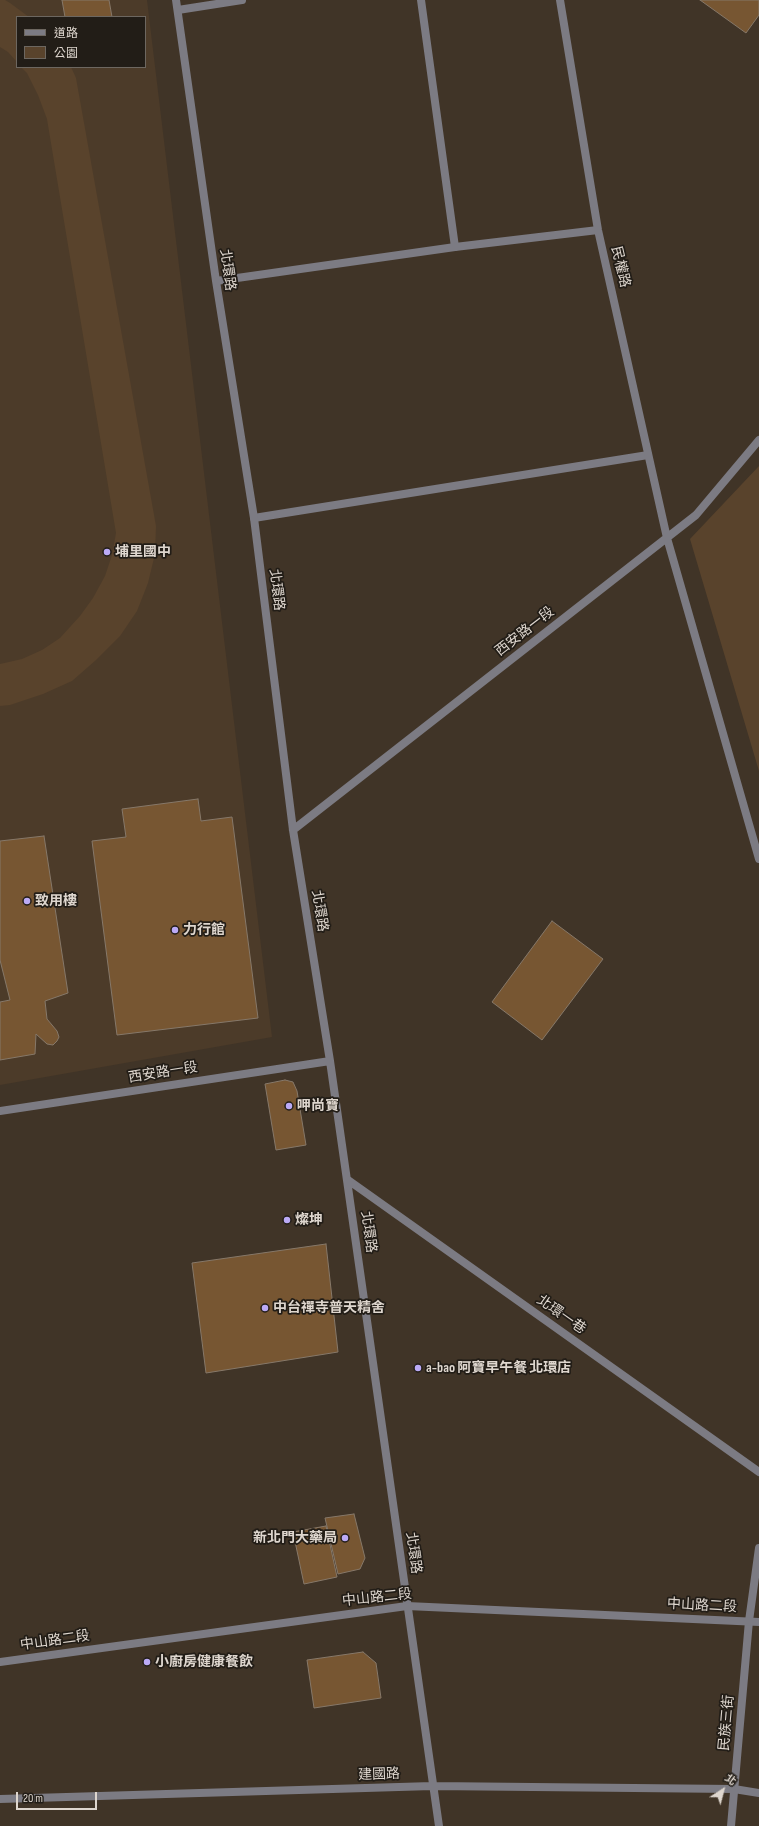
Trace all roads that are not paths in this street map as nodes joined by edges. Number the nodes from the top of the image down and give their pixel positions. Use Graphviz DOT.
graph roads {
  1 [pos="176,0"];
  2 [pos="242,0"];
  3 [pos="421,0"];
  4 [pos="560,0"];
  5 [pos="178,10"];
  6 [pos="598,230"];
  7 [pos="455,247"];
  8 [pos="216,281"];
  9 [pos="759,440"];
  10 [pos="648,455"];
  11 [pos="254,518"];
  12 [pos="667,538"];
  13 [pos="293,830"];
  14 [pos="759,859"];
  15 [pos="330,1061"];
  16 [pos="0,1111"];
  17 [pos="348,1180"];
  18 [pos="759,1472"];
  19 [pos="759,1548"];
  20 [pos="407,1606"];
  21 [pos="749,1621"];
  22 [pos="759,1622"];
  23 [pos="0,1662"];
  24 [pos="432,1786"];
  25 [pos="734,1788"];
  26 [pos="759,1792"];
  27 [pos="0,1799"];
  28 [pos="439,1826"];
  29 [pos="731,1826"];
  1 -- 5 [label="street, 北環路"];
  2 -- 5 [label="street"];
  3 -- 7 [label="street"];
  4 -- 6 [label="street, 民權路"];
  5 -- 8 [label="street, 北環路"];
  6 -- 7 [label="street"];
  6 -- 10 [label="street, 民權路"];
  7 -- 8 [label="street"];
  8 -- 11 [label="street, 北環路"];
  9 -- 12 [label="street, 西安路一段"];
  10 -- 11 [label="street"];
  10 -- 12 [label="street, 民權路"];
  11 -- 13 [label="street, 北環路"];
  12 -- 13 [label="street, 西安路一段"];
  12 -- 14 [label="street, 民權路"];
  13 -- 15 [label="street, 北環路"];
  15 -- 16 [label="street, 西安路一段"];
  15 -- 17 [label="street, 北環路"];
  17 -- 18 [label="street, 北環一巷"];
  17 -- 20 [label="street, 北環路"];
  19 -- 21 [label="street"];
  20 -- 21 [label="street, 中山路二段"];
  20 -- 23 [label="street, 中山路二段"];
  20 -- 24 [label="street, 北環路"];
  21 -- 22 [label="street, 中山路二段"];
  21 -- 25 [label="street, 民族三街"];
  24 -- 25 [label="street, 建國路"];
  24 -- 27 [label="street, 建國路"];
  24 -- 28 [label="street, 北環路"];
  25 -- 26 [label="street, 建國路"];
  25 -- 29 [label="street, 民族三街"];
}
